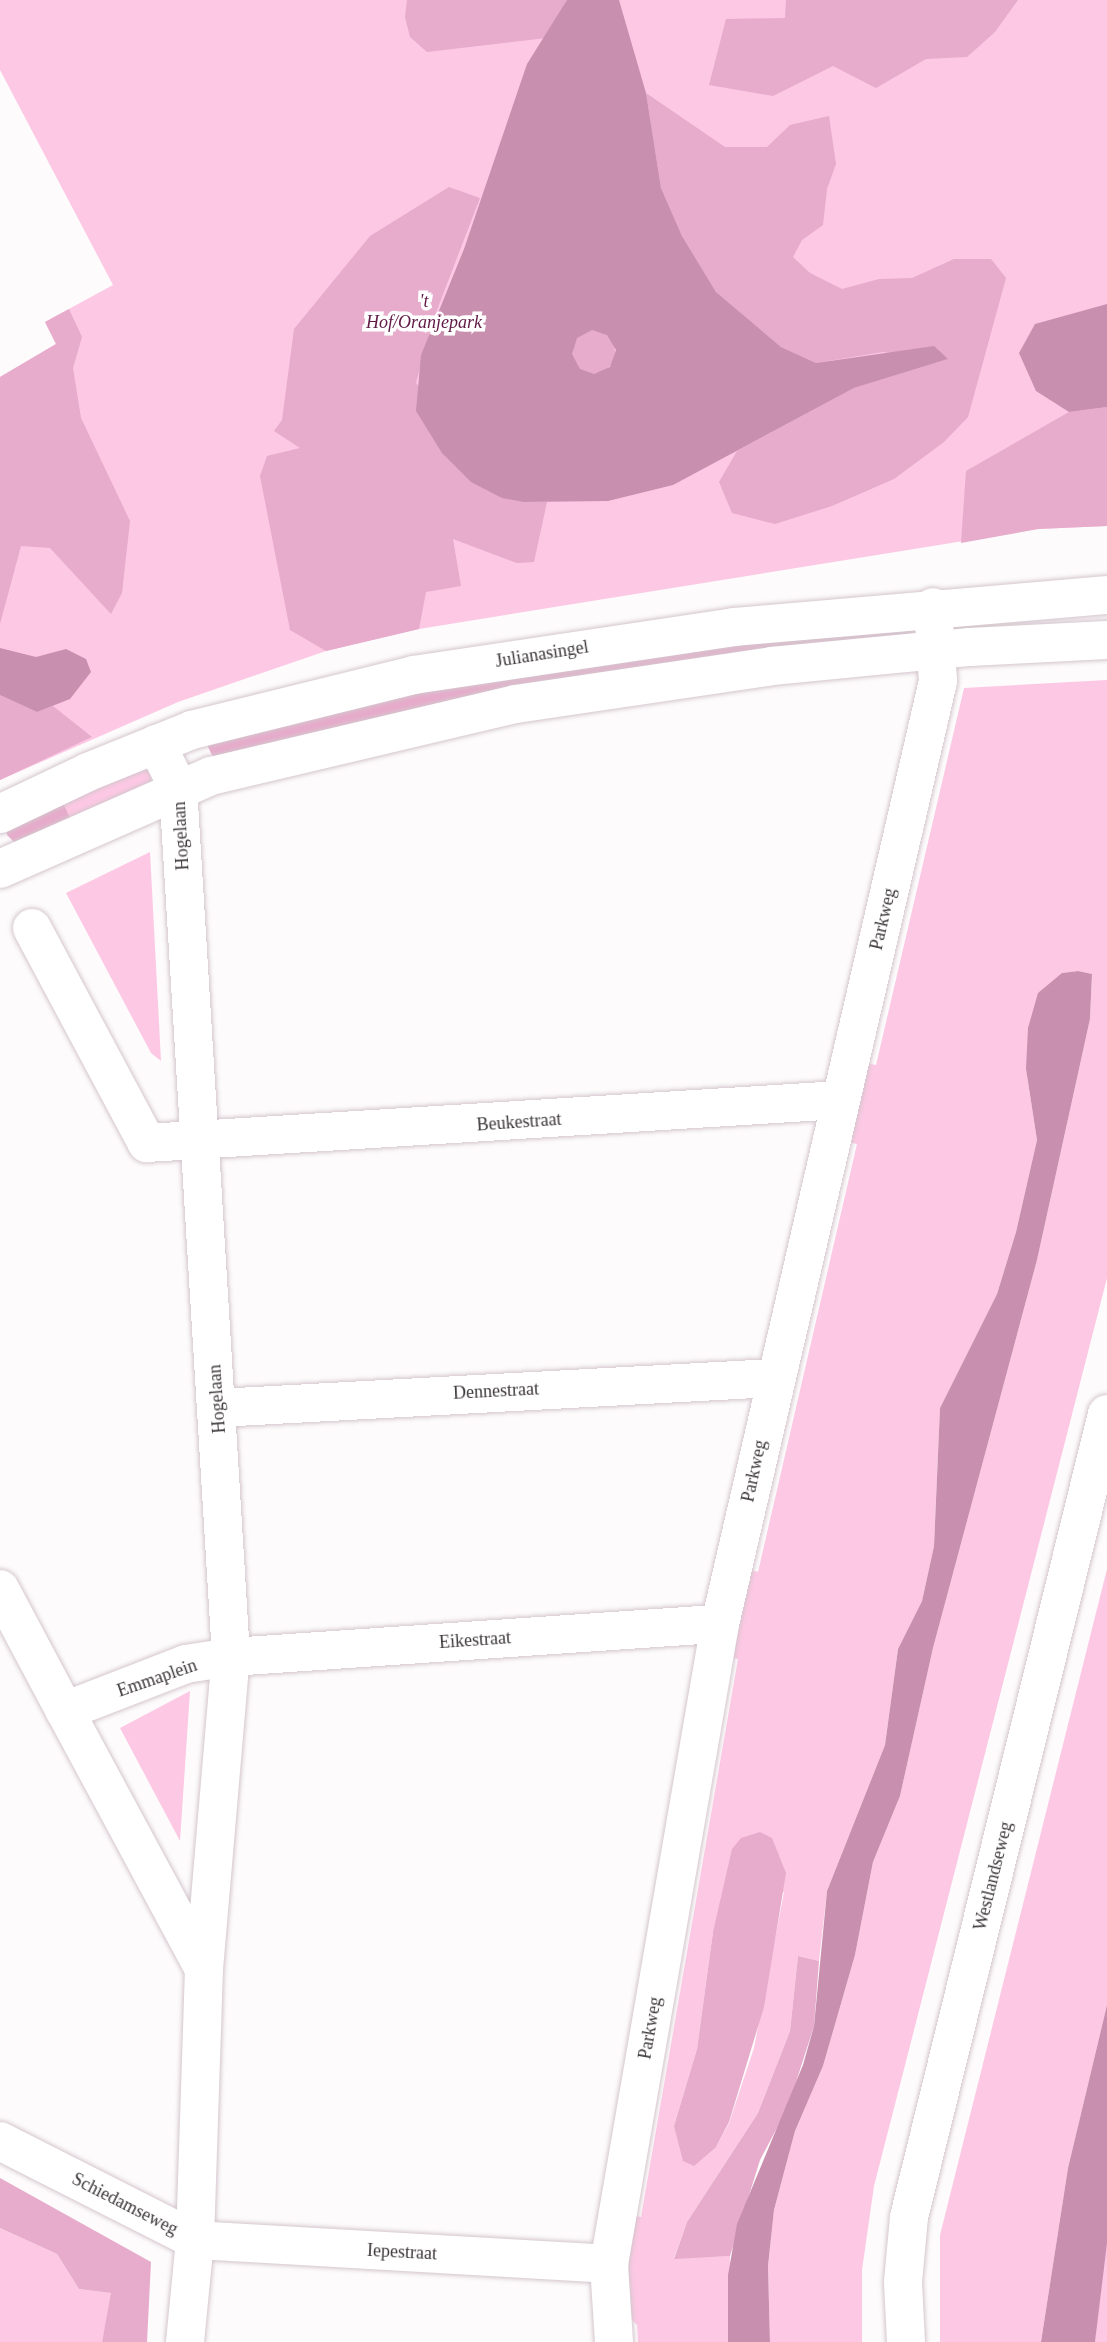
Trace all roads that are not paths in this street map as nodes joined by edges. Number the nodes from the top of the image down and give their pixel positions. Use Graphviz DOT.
graph roads {
  1 [pos="1107,595"];
  2 [pos="933,607"];
  3 [pos="1107,640"];
  4 [pos="933,650"];
  5 [pos="156,744"];
  6 [pos="178,787"];
  7 [pos="0,814"];
  8 [pos="2,864"];
  9 [pos="32,928"];
  10 [pos="840,1100"];
  11 [pos="198,1142"];
  12 [pos="774,1378"];
  13 [pos="218,1408"];
  14 [pos="1107,1414"];
  15 [pos="0,1589"];
  16 [pos="720,1624"];
  17 [pos="231,1657"];
  18 [pos="65,1712"];
  19 [pos="204,1969"];
  20 [pos="0,2141"];
  21 [pos="195,2240"];
  22 [pos="609,2264"];
  23 [pos="185,2342"];
  24 [pos="614,2342"];
  25 [pos="906,2342"];
  1 -- 2 [label="street, Julianasingel"];
  2 -- 4 [label="street, Parkweg"];
  2 -- 5 [label="street, Julianasingel"];
  3 -- 4 [label="street"];
  4 -- 6 [label="street"];
  4 -- 10 [label="street, Parkweg"];
  5 -- 6 [label="street, Hogelaan"];
  5 -- 7 [label="street, Julianasingel"];
  6 -- 8 [label="street"];
  6 -- 11 [label="street, Hogelaan"];
  9 -- 11 [label="street"];
  10 -- 11 [label="street, Beukestraat"];
  10 -- 12 [label="street, Parkweg"];
  11 -- 13 [label="street, Hogelaan"];
  12 -- 13 [label="street, Dennestraat"];
  12 -- 16 [label="street, Parkweg"];
  13 -- 17 [label="street, Hogelaan"];
  14 -- 25 [label="street, Westlandseweg"];
  15 -- 18 [label="street"];
  16 -- 17 [label="street, Eikestraat"];
  16 -- 22 [label="street, Parkweg"];
  17 -- 18 [label="street, Emmaplein"];
  17 -- 19 [label="street"];
  18 -- 19 [label="street"];
  19 -- 21 [label="street"];
  20 -- 21 [label="street, Schiedamseweg"];
  21 -- 22 [label="street, Iepestraat"];
  21 -- 23 [label="street, Schiedamseweg"];
  22 -- 24 [label="street, Parkweg"];
}
